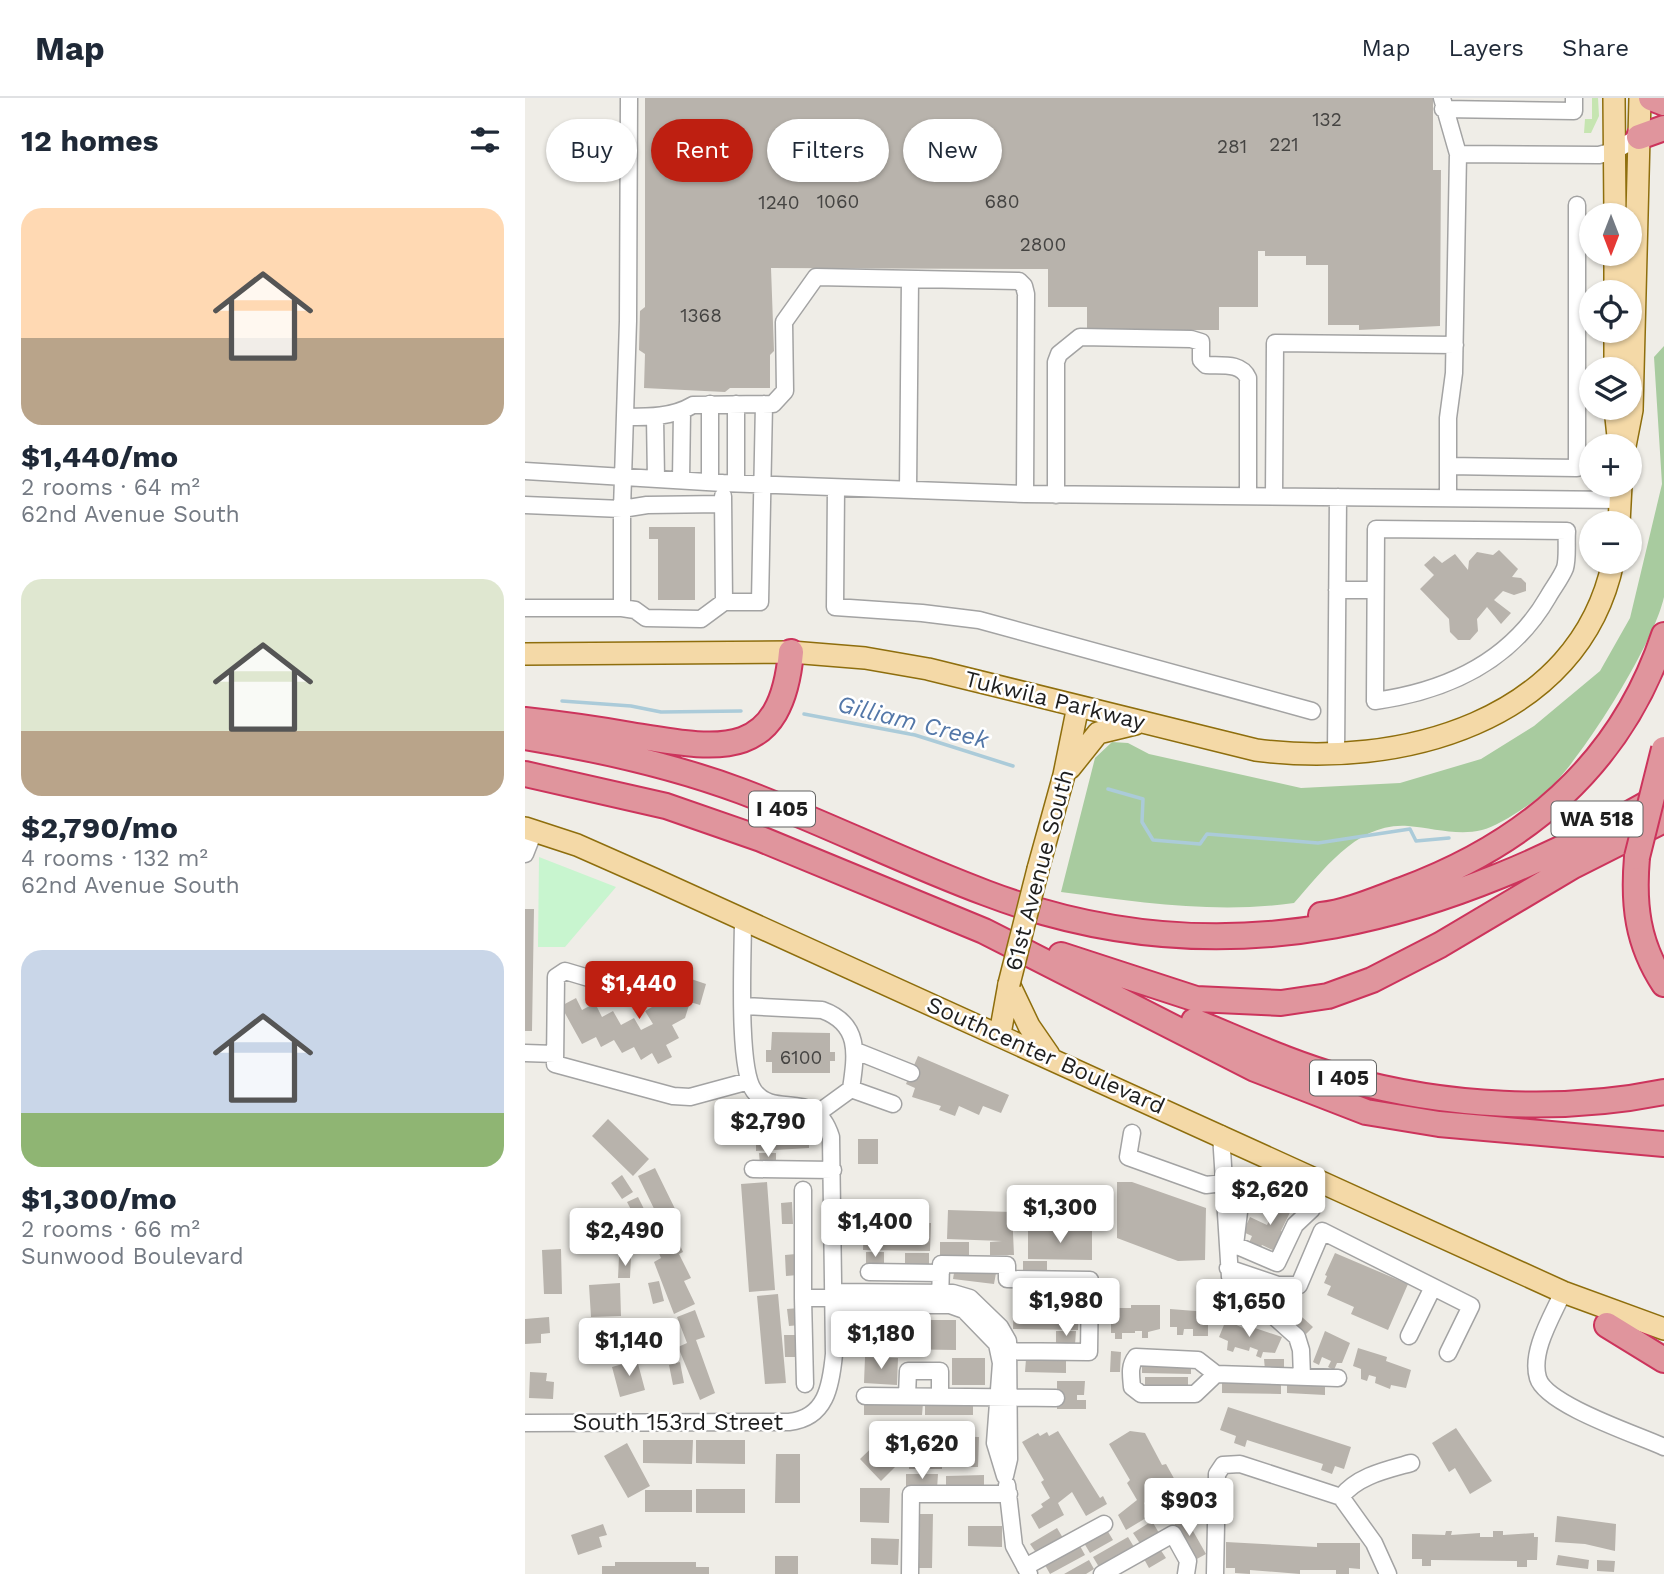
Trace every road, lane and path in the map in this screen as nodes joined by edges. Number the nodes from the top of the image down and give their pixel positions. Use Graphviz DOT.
graph roads {
  1 [pos="629,98"];
  2 [pos="1614,98"];
  3 [pos="1640,98"];
  4 [pos="1651,98"];
  5 [pos="1664,103"];
  6 [pos="1443,104"];
  7 [pos="1574,104"];
  8 [pos="1664,128"];
  9 [pos="1639,137"];
  10 [pos="1615,151"];
  11 [pos="1458,154"];
  12 [pos="1615,203"];
  13 [pos="1577,205"];
  14 [pos="910,279"];
  15 [pos="1455,345"];
  16 [pos="710,404"];
  17 [pos="736,404"];
  18 [pos="764,404"];
  19 [pos="682,412"];
  20 [pos="626,417"];
  21 [pos="655,417"];
  22 [pos="1627,434"];
  23 [pos="1448,466"];
  24 [pos="525,471"];
  25 [pos="623,477"];
  26 [pos="656,478"];
  27 [pos="681,480"];
  28 [pos="723,483"];
  29 [pos="764,485"];
  30 [pos="836,488"];
  31 [pos="908,490"];
  32 [pos="1025,494"];
  33 [pos="1056,495"];
  34 [pos="1579,495"];
  35 [pos="1248,496"];
  36 [pos="1274,496"];
  37 [pos="1338,497"];
  38 [pos="1413,498"];
  39 [pos="1448,498"];
  40 [pos="1531,499"];
  41 [pos="722,504"];
  42 [pos="525,505"];
  43 [pos="622,509"];
  44 [pos="1413,529"];
  45 [pos="1530,530"];
  46 [pos="1609,574"];
  47 [pos="1337,590"];
  48 [pos="1375,590"];
  49 [pos="724,603"];
  50 [pos="525,608"];
  51 [pos="622,608"];
  52 [pos="1664,635"];
  53 [pos="790,652"];
  54 [pos="525,654"];
  55 [pos="1078,706"];
  56 [pos="1312,710"];
  57 [pos="525,720"];
  58 [pos="1143,722"];
  59 [pos="525,737"];
  60 [pos="1664,749"];
  61 [pos="1336,755"];
  62 [pos="525,774"];
  63 [pos="1064,775"];
  64 [pos="1664,775"];
  65 [pos="1664,794"];
  66 [pos="1664,820"];
  67 [pos="530,830"];
  68 [pos="525,854"];
  69 [pos="1529,862"];
  70 [pos="1031,909"];
  71 [pos="743,919"];
  72 [pos="983,931"];
  73 [pos="1042,958"];
  74 [pos="1009,984"];
  75 [pos="1664,984"];
  76 [pos="646,995"];
  77 [pos="744,1006"];
  78 [pos="1000,1034"];
  79 [pos="856,1051"];
  80 [pos="525,1053"];
  81 [pos="555,1054"];
  82 [pos="1050,1056"];
  83 [pos="911,1073"];
  84 [pos="749,1081"];
  85 [pos="852,1089"];
  86 [pos="1664,1092"];
  87 [pos="893,1104"];
  88 [pos="818,1113"];
  89 [pos="1132,1133"];
  90 [pos="1221,1134"];
  91 [pos="1571,1138"];
  92 [pos="1664,1144"];
  93 [pos="1664,1155"];
  94 [pos="1276,1161"];
  95 [pos="753,1169"];
  96 [pos="832,1170"];
  97 [pos="1223,1182"];
  98 [pos="1324,1183"];
  99 [pos="803,1190"];
  100 [pos="1241,1195"];
  101 [pos="1312,1209"];
  102 [pos="1322,1231"];
  103 [pos="1229,1268"];
  104 [pos="869,1272"];
  105 [pos="941,1273"];
  106 [pos="1433,1287"];
  107 [pos="1563,1292"];
  108 [pos="803,1298"];
  109 [pos="834,1298"];
  110 [pos="940,1299"];
  111 [pos="1607,1325"];
  112 [pos="1664,1329"];
  113 [pos="1409,1336"];
  114 [pos="1664,1347"];
  115 [pos="1004,1351"];
  116 [pos="1448,1353"];
  117 [pos="1664,1360"];
  118 [pos="1216,1374"];
  119 [pos="1302,1377"];
  120 [pos="1338,1378"];
  121 [pos="805,1384"];
  122 [pos="865,1396"];
  123 [pos="907,1396"];
  124 [pos="940,1396"];
  125 [pos="1004,1397"];
  126 [pos="1056,1398"];
  127 [pos="525,1423"];
  128 [pos="1664,1447"];
  129 [pos="1411,1463"];
  130 [pos="1009,1494"];
  131 [pos="1341,1497"];
  132 [pos="1104,1524"];
  133 [pos="1027,1570"];
  134 [pos="911,1574"];
  135 [pos="1102,1574"];
  136 [pos="1186,1574"];
  137 [pos="1215,1574"];
  138 [pos="1388,1574"];
  1 -- 20 [label="street"];
  2 -- 10 [label="main road"];
  3 -- 9 [label="main road"];
  4 -- 5 [label="highway"];
  6 -- 7 [label="street"];
  6 -- 11 [label="street"];
  8 -- 9 [label="highway"];
  9 -- 10 [label="street"];
  9 -- 22 [label="main road"];
  10 -- 11 [label="street"];
  10 -- 12 [label="main road"];
  11 -- 15 [label="street"];
  13 -- 23 [label="street"];
  14 -- 18 [label="street"];
  14 -- 31 [label="street"];
  14 -- 32 [label="street"];
  15 -- 23 [label="street"];
  15 -- 36 [label="street"];
  16 -- 17 [label="street"];
  16 -- 19 [label="street"];
  16 -- 28 [label="street"];
  17 -- 18 [label="street"];
  17 -- 28 [label="street"];
  18 -- 29 [label="street"];
  19 -- 21 [label="street"];
  19 -- 27 [label="street"];
  20 -- 21 [label="street"];
  20 -- 25 [label="street"];
  21 -- 26 [label="street"];
  23 -- 39 [label="street"];
  24 -- 25 [label="street"];
  25 -- 26 [label="street"];
  25 -- 43 [label="street"];
  26 -- 27 [label="street"];
  27 -- 28 [label="street"];
  28 -- 29 [label="street"];
  28 -- 41 [label="street"];
  29 -- 30 [label="street"];
  29 -- 49 [label="street"];
  30 -- 31 [label="street"];
  30 -- 56 [label="street"];
  31 -- 32 [label="street"];
  32 -- 33 [label="street"];
  33 -- 35 [label="street"];
  33 -- 35 [label="street"];
  34 -- 40 [label="street"];
  35 -- 36 [label="street"];
  36 -- 37 [label="street"];
  37 -- 38 [label="street"];
  37 -- 47 [label="street"];
  38 -- 39 [label="street"];
  38 -- 44 [label="street"];
  39 -- 40 [label="street"];
  40 -- 45 [label="street"];
  41 -- 43 [label="street"];
  41 -- 49 [label="street"];
  42 -- 43 [label="street"];
  43 -- 51 [label="street"];
  44 -- 45 [label="street"];
  44 -- 48 [label="street"];
  45 -- 48 [label="street"];
  46 -- 61 [label="main road, Tukwila Parkway"];
  47 -- 48 [label="street"];
  47 -- 61 [label="street"];
  49 -- 51 [label="street"];
  50 -- 51 [label="street"];
  52 -- 70 [label="highway"];
  53 -- 54 [label="main road, Tukwila Parkway"];
  53 -- 55 [label="main road, Tukwila Parkway"];
  53 -- 57 [label="highway"];
  55 -- 58 [label="main road, Tukwila Parkway"];
  55 -- 63 [label="main road, 61st Avenue South"];
  58 -- 61 [label="main road, Tukwila Parkway"];
  58 -- 63 [label="main road"];
  59 -- 70 [label="highway, I 405"];
  60 -- 75 [label="highway, bridge"];
  62 -- 72 [label="highway, I 405"];
  63 -- 74 [label="main road, 61st Avenue South, bridge"];
  64 -- 69 [label="highway, WA 518"];
  65 -- 69 [label="highway"];
  66 -- 72 [label="highway"];
  67 -- 68 [label="street"];
  67 -- 71 [label="main road, Southcenter Boulevard"];
  69 -- 70 [label="highway, I 405"];
  71 -- 77 [label="street"];
  71 -- 78 [label="main road, Southcenter Boulevard"];
  72 -- 73 [label="highway, I 405"];
  73 -- 86 [label="highway, I 405"];
  73 -- 91 [label="highway"];
  74 -- 78 [label="main road, 61st Avenue South"];
  74 -- 82 [label="main road"];
  76 -- 81 [label="street"];
  77 -- 79 [label="street"];
  77 -- 84 [label="street"];
  78 -- 82 [label="main road, Southcenter Boulevard"];
  79 -- 83 [label="street"];
  79 -- 85 [label="street"];
  80 -- 81 [label="street"];
  81 -- 84 [label="street"];
  82 -- 90 [label="main road, Southcenter Boulevard"];
  84 -- 88 [label="street"];
  85 -- 87 [label="street"];
  85 -- 88 [label="street"];
  88 -- 96 [label="street"];
  89 -- 97 [label="street"];
  90 -- 94 [label="main road, Southcenter Boulevard"];
  90 -- 97 [label="street"];
  91 -- 92 [label="highway"];
  91 -- 93 [label="highway"];
  94 -- 98 [label="main road, Southcenter Boulevard"];
  94 -- 100 [label="street"];
  95 -- 96 [label="street"];
  96 -- 109 [label="street"];
  97 -- 100 [label="street"];
  97 -- 103 [label="street"];
  98 -- 101 [label="street"];
  98 -- 107 [label="main road, Southcenter Boulevard"];
  99 -- 108 [label="street"];
  100 -- 101 [label="street"];
  101 -- 102 [label="street"];
  102 -- 103 [label="street"];
  102 -- 106 [label="street"];
  103 -- 119 [label="street"];
  104 -- 105 [label="street"];
  105 -- 110 [label="street"];
  105 -- 115 [label="street"];
  106 -- 113 [label="street"];
  106 -- 116 [label="street"];
  107 -- 111 [label="main road, Southcenter Boulevard"];
  107 -- 112 [label="main road, Southcenter Boulevard"];
  107 -- 128 [label="street"];
  108 -- 109 [label="street"];
  108 -- 121 [label="street"];
  109 -- 110 [label="street"];
  109 -- 127 [label="street, South 153rd Street"];
  110 -- 115 [label="street"];
  111 -- 114 [label="main road, Southcenter Boulevard"];
  111 -- 117 [label="highway"];
  115 -- 125 [label="street"];
  118 -- 118 [label="street"];
  118 -- 119 [label="street"];
  119 -- 120 [label="street"];
  122 -- 123 [label="street"];
  123 -- 124 [label="street"];
  123 -- 124 [label="street"];
  124 -- 125 [label="street"];
  125 -- 126 [label="street"];
  125 -- 130 [label="street"];
  129 -- 131 [label="street"];
  130 -- 133 [label="street"];
  130 -- 134 [label="street"];
  131 -- 137 [label="street"];
  131 -- 138 [label="street"];
  132 -- 133 [label="street"];
  135 -- 136 [label="street"];
}
